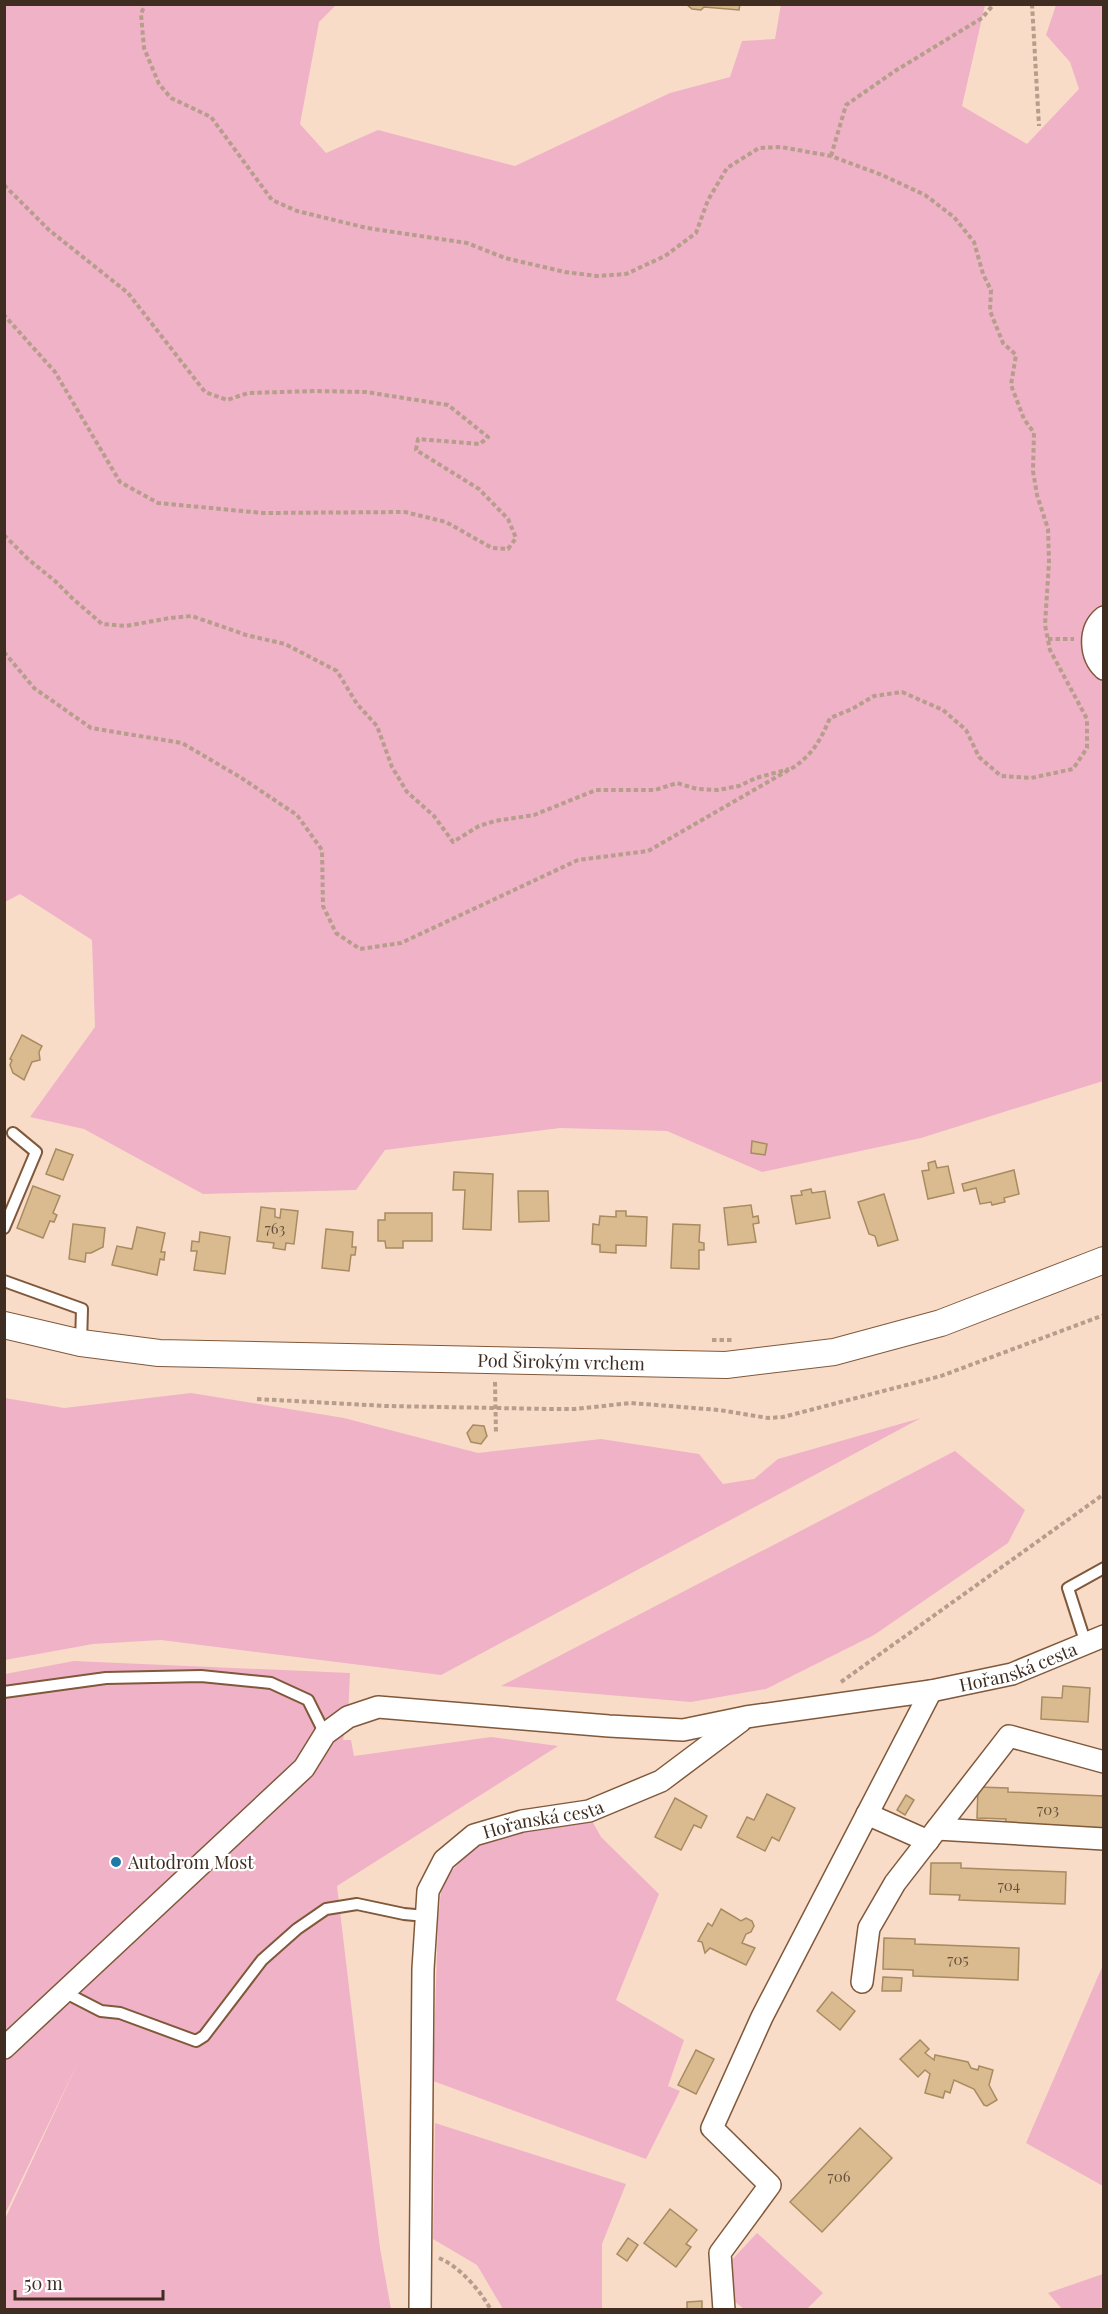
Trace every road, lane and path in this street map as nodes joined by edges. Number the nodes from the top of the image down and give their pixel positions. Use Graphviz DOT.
graph roads {
  1 [pos="145,4"];
  2 [pos="994,4"];
  3 [pos="1032,4"];
  4 [pos="1039,126"];
  5 [pos="831,156"];
  6 [pos="4,185"];
  7 [pos="4,315"];
  8 [pos="4,535"];
  9 [pos="1104,617"];
  10 [pos="1048,639"];
  11 [pos="1092,639"];
  12 [pos="4,652"];
  13 [pos="1104,669"];
  14 [pos="794,767"];
  15 [pos="14,1133"];
  16 [pos="4,1228"];
  17 [pos="1104,1260"];
  18 [pos="4,1281"];
  19 [pos="1104,1315"];
  20 [pos="4,1325"];
  21 [pos="744,1339"];
  22 [pos="709,1340"];
  23 [pos="81,1343"];
  24 [pos="495,1361"];
  25 [pos="257,1399"];
  26 [pos="496,1408"];
  27 [pos="496,1434"];
  28 [pos="1104,1494"];
  29 [pos="1104,1568"];
  30 [pos="1095,1640"];
  31 [pos="840,1683"];
  32 [pos="931,1690"];
  33 [pos="4,1692"];
  34 [pos="746,1718"];
  35 [pos="325,1734"];
  36 [pos="1104,1762"];
  37 [pos="867,1814"];
  38 [pos="933,1835"];
  39 [pos="1104,1839"];
  40 [pos="426,1916"];
  41 [pos="862,1982"];
  42 [pos="64,1992"];
  43 [pos="4,2048"];
  44 [pos="420,2258"];
  45 [pos="420,2310"];
  46 [pos="491,2310"];
  47 [pos="724,2310"];
  1 -- 5 [label="path"];
  2 -- 5 [label="path"];
  3 -- 4 [label="path"];
  5 -- 10 [label="path"];
  6 -- 7 [label="path"];
  8 -- 14 [label="path"];
  9 -- 11 [label="street"];
  10 -- 11 [label="path"];
  10 -- 14 [label="path"];
  11 -- 13 [label="street"];
  12 -- 14 [label="path"];
  15 -- 16 [label="lane"];
  17 -- 24 [label="street, Pod Širokým vrchem"];
  18 -- 23 [label="lane"];
  19 -- 26 [label="path"];
  20 -- 23 [label="street, Pod Širokým vrchem"];
  21 -- 22 [label="path"];
  23 -- 24 [label="street, Pod Širokým vrchem"];
  24 -- 26 [label="path"];
  25 -- 26 [label="path"];
  26 -- 27 [label="path"];
  28 -- 31 [label="path"];
  29 -- 30 [label="lane"];
  30 -- 32 [label="street, Hořanská cesta"];
  32 -- 34 [label="street, Hořanská cesta"];
  32 -- 37 [label="street"];
  33 -- 35 [label="lane"];
  34 -- 35 [label="street"];
  34 -- 40 [label="street, Hořanská cesta"];
  35 -- 42 [label="street"];
  36 -- 38 [label="street"];
  37 -- 38 [label="street"];
  37 -- 47 [label="street"];
  38 -- 39 [label="street"];
  38 -- 41 [label="street"];
  40 -- 42 [label="lane"];
  40 -- 44 [label="street, Hořanská cesta"];
  42 -- 43 [label="street"];
  44 -- 45 [label="street, Hořanská cesta"];
  44 -- 46 [label="path"];
}
